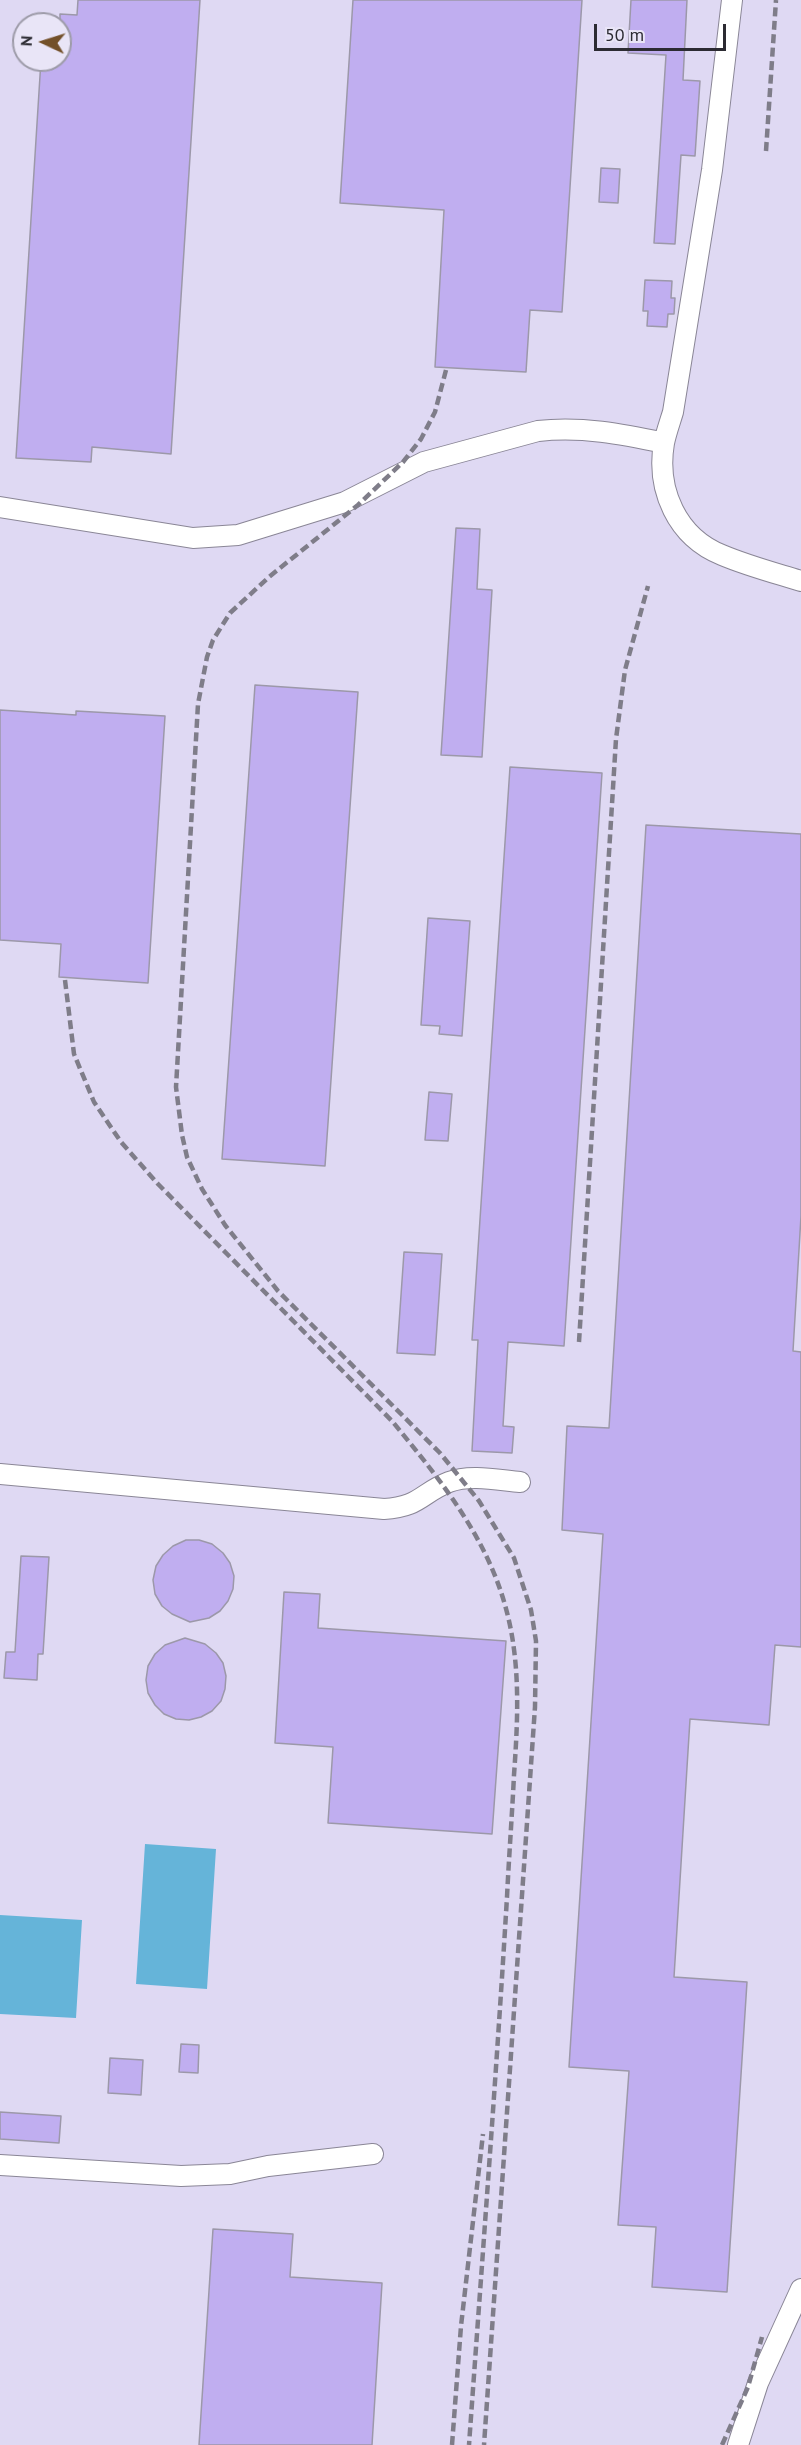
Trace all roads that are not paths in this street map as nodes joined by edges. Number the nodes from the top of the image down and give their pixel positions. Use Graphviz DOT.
graph roads {
  1 [pos="732,0"];
  2 [pos="664,443"];
  3 [pos="0,507"];
  4 [pos="801,581"];
  5 [pos="0,1474"];
  6 [pos="520,1482"];
  7 [pos="373,2154"];
  8 [pos="0,2165"];
  9 [pos="801,2289"];
  10 [pos="738,2445"];
  1 -- 2 [label="street"];
  2 -- 3 [label="street"];
  2 -- 4 [label="street"];
  5 -- 6 [label="street"];
  7 -- 8 [label="street"];
  9 -- 10 [label="street"];
}
